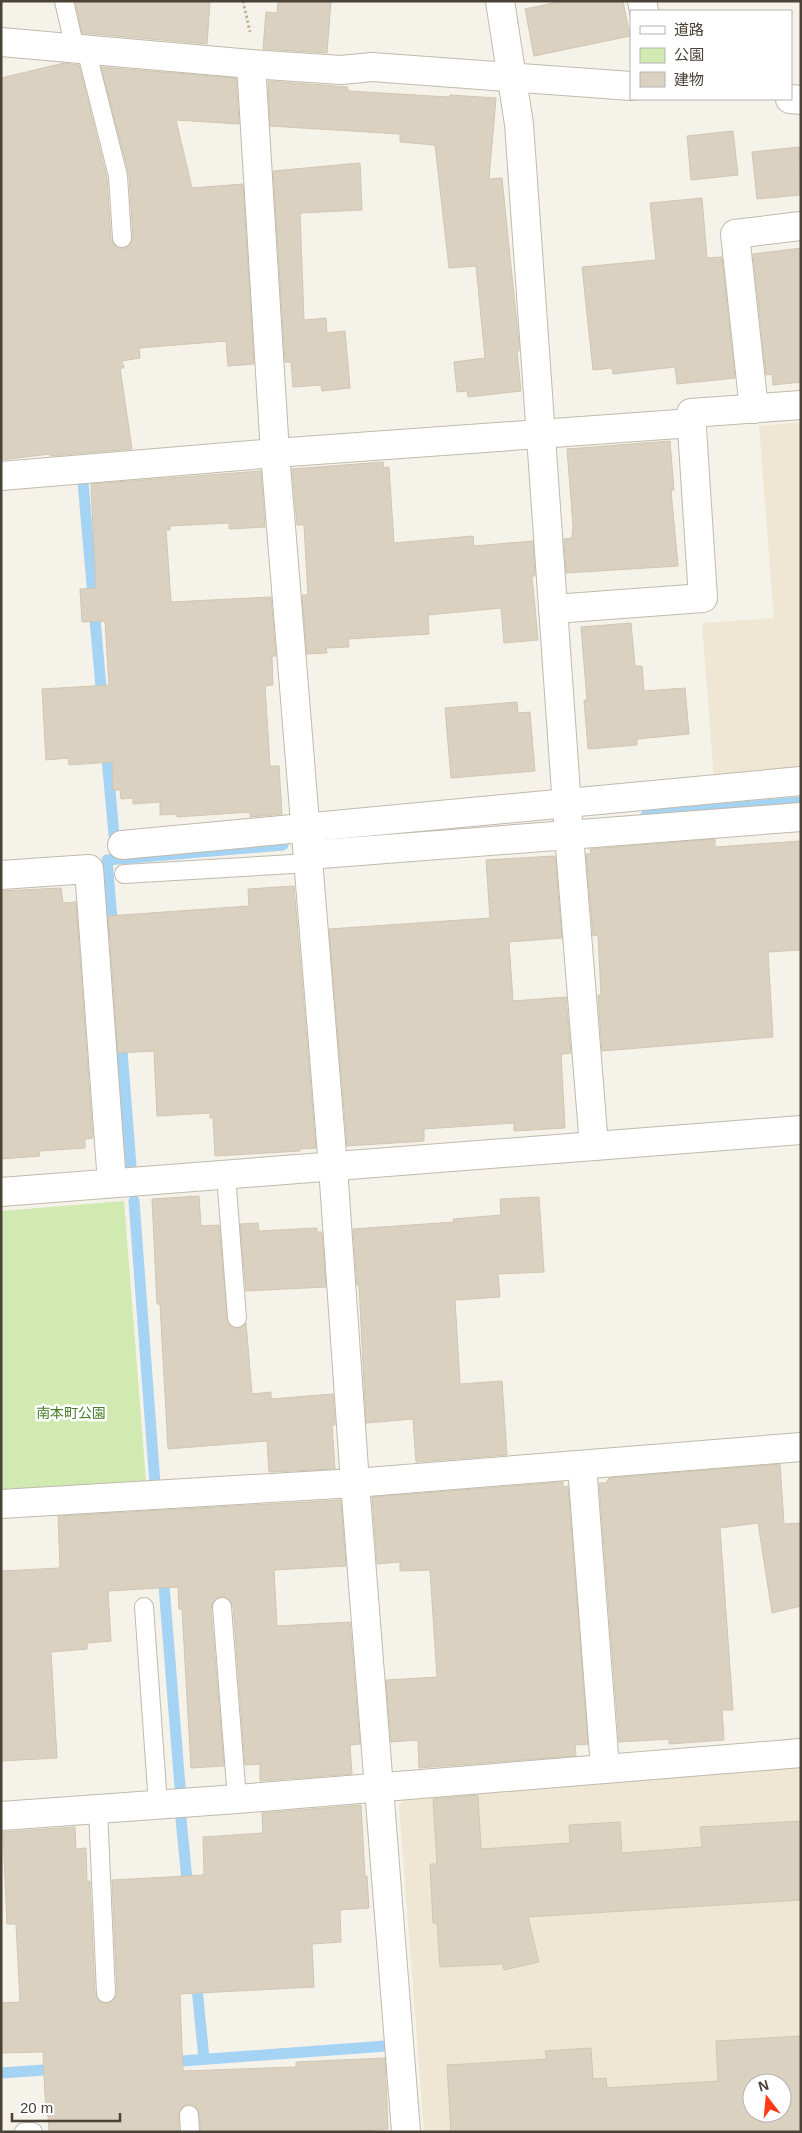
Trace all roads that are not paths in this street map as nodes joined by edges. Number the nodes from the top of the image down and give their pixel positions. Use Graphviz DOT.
graph roads {
  1 [pos="64,1"];
  2 [pos="500,1"];
  3 [pos="1,42"];
  4 [pos="81,49"];
  5 [pos="251,64"];
  6 [pos="513,77"];
  7 [pos="630,86"];
  8 [pos="801,226"];
  9 [pos="122,238"];
  10 [pos="801,405"];
  11 [pos="754,408"];
  12 [pos="692,423"];
  13 [pos="542,434"];
  14 [pos="275,453"];
  15 [pos="1,476"];
  16 [pos="554,609"];
  17 [pos="801,781"];
  18 [pos="568,803"];
  19 [pos="801,817"];
  20 [pos="306,828"];
  21 [pos="569,835"];
  22 [pos="122,845"];
  23 [pos="308,859"];
  24 [pos="124,874"];
  25 [pos="1,875"];
  26 [pos="801,1130"];
  27 [pos="594,1146"];
  28 [pos="333,1167"];
  29 [pos="226,1175"];
  30 [pos="112,1183"];
  31 [pos="1,1192"];
  32 [pos="237,1318"];
  33 [pos="801,1447"];
  34 [pos="582,1466"];
  35 [pos="355,1483"];
  36 [pos="1,1504"];
  37 [pos="222,1606"];
  38 [pos="144,1607"];
  39 [pos="801,1753"];
  40 [pos="605,1768"];
  41 [pos="380,1786"];
  42 [pos="237,1799"];
  43 [pos="158,1804"];
  44 [pos="98,1808"];
  45 [pos="1,1816"];
  46 [pos="106,1993"];
  47 [pos="24,2132"];
  48 [pos="32,2132"];
  49 [pos="406,2132"];
  1 -- 4 [label="lane"];
  2 -- 6 [label="street"];
  3 -- 4 [label="street"];
  4 -- 5 [label="street"];
  4 -- 9 [label="lane"];
  5 -- 6 [label="street"];
  5 -- 14 [label="street"];
  6 -- 7 [label="street"];
  6 -- 13 [label="street"];
  8 -- 11 [label="street"];
  10 -- 11 [label="street"];
  11 -- 12 [label="street"];
  12 -- 13 [label="street"];
  12 -- 16 [label="street"];
  13 -- 14 [label="street"];
  13 -- 16 [label="street"];
  14 -- 15 [label="street"];
  14 -- 20 [label="street"];
  16 -- 18 [label="street"];
  17 -- 18 [label="street"];
  18 -- 20 [label="street"];
  18 -- 21 [label="street"];
  19 -- 21 [label="street"];
  20 -- 22 [label="street"];
  20 -- 23 [label="street"];
  21 -- 23 [label="street"];
  21 -- 27 [label="street"];
  23 -- 24 [label="lane"];
  23 -- 28 [label="street"];
  25 -- 30 [label="street"];
  26 -- 27 [label="street"];
  27 -- 28 [label="street"];
  28 -- 29 [label="street"];
  28 -- 35 [label="street"];
  29 -- 30 [label="street"];
  29 -- 32 [label="lane"];
  30 -- 31 [label="street"];
  33 -- 34 [label="street"];
  34 -- 35 [label="street"];
  34 -- 40 [label="street"];
  35 -- 36 [label="street"];
  35 -- 41 [label="street"];
  37 -- 42 [label="lane"];
  38 -- 43 [label="lane"];
  39 -- 40 [label="street"];
  40 -- 41 [label="street"];
  41 -- 42 [label="street"];
  41 -- 49 [label="street"];
  42 -- 43 [label="street"];
  43 -- 44 [label="street"];
  44 -- 45 [label="street"];
  44 -- 46 [label="lane"];
  47 -- 48 [label="lane"];
}
